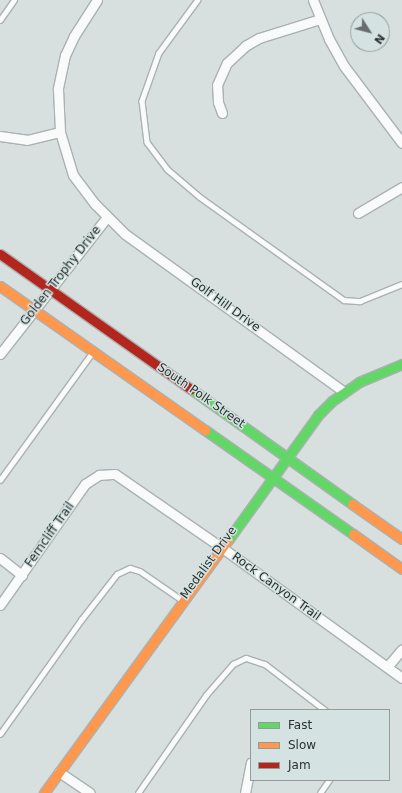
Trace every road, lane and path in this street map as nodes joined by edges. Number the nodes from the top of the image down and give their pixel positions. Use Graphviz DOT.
graph roads {
  1 [pos="14,0"];
  2 [pos="97,0"];
  3 [pos="198,0"];
  4 [pos="314,0"];
  5 [pos="320,19"];
  6 [pos="0,20"];
  7 [pos="222,112"];
  8 [pos="60,132"];
  9 [pos="0,136"];
  10 [pos="402,142"];
  11 [pos="402,187"];
  12 [pos="358,213"];
  13 [pos="107,217"];
  14 [pos="0,254"];
  15 [pos="402,284"];
  16 [pos="0,286"];
  17 [pos="49,289"];
  18 [pos="33,310"];
  19 [pos="93,351"];
  20 [pos="0,354"];
  21 [pos="402,364"];
  22 [pos="344,392"];
  23 [pos="286,456"];
  24 [pos="108,474"];
  25 [pos="272,476"];
  26 [pos="0,480"];
  27 [pos="402,539"];
  28 [pos="221,547"];
  29 [pos="0,558"];
  30 [pos="402,569"];
  31 [pos="22,575"];
  32 [pos="182,600"];
  33 [pos="0,605"];
  34 [pos="402,649"];
  35 [pos="387,667"];
  36 [pos="402,678"];
  37 [pos="324,709"];
  38 [pos="0,734"];
  39 [pos="250,768"];
  40 [pos="59,772"];
  41 [pos="328,781"];
  42 [pos="44,793"];
  43 [pos="90,793"];
  44 [pos="138,793"];
  45 [pos="245,793"];
  46 [pos="320,793"];
  1 -- 6 [label="lane"];
  2 -- 8 [label="street, Golden Trophy Drive"];
  3 -- 15 [label="lane"];
  4 -- 5 [label="street"];
  5 -- 7 [label="street"];
  5 -- 10 [label="street"];
  8 -- 9 [label="street"];
  8 -- 13 [label="street, Golden Trophy Drive"];
  11 -- 12 [label="street"];
  13 -- 17 [label="street, Golden Trophy Drive"];
  13 -- 22 [label="street, Golf Hill Drive"];
  14 -- 17 [label="main road, South Polk Street"];
  16 -- 18 [label="main road, South Polk Street"];
  17 -- 18 [label="street, Golden Trophy Drive"];
  17 -- 23 [label="main road, South Polk Street"];
  18 -- 19 [label="main road, South Polk Street"];
  18 -- 20 [label="street, Golden Trophy Drive"];
  19 -- 25 [label="main road, South Polk Street"];
  19 -- 26 [label="lane"];
  21 -- 22 [label="main road, Medalist Drive"];
  22 -- 23 [label="main road, Medalist Drive"];
  23 -- 25 [label="main road, Medalist Drive"];
  23 -- 27 [label="main road, South Polk Street"];
  24 -- 28 [label="street, Rock Canyon Trail"];
  24 -- 31 [label="street, Ferncliff Trail"];
  25 -- 28 [label="main road, Medalist Drive"];
  25 -- 30 [label="main road, South Polk Street"];
  28 -- 32 [label="main road, Medalist Drive"];
  28 -- 35 [label="street, Rock Canyon Trail"];
  29 -- 31 [label="street"];
  31 -- 33 [label="street, Ferncliff Trail"];
  32 -- 38 [label="lane"];
  32 -- 40 [label="main road, Medalist Drive"];
  34 -- 35 [label="street"];
  35 -- 36 [label="street, Rock Canyon Trail"];
  37 -- 44 [label="lane"];
  39 -- 45 [label="street"];
  40 -- 42 [label="main road, Medalist Drive"];
  40 -- 43 [label="street"];
  41 -- 46 [label="lane"];
}
